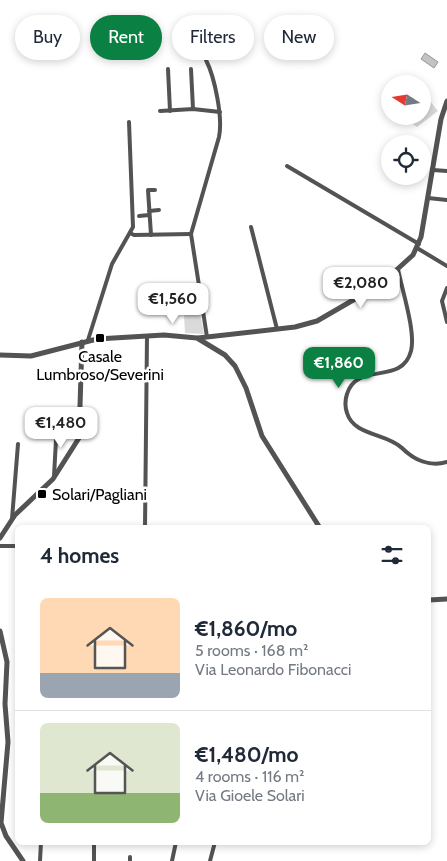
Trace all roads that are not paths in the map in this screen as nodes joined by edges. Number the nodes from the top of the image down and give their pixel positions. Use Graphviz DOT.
graph roads {
  1 [pos="206,60"];
  2 [pos="168,69"];
  3 [pos="190,69"];
  4 [pos="447,102"];
  5 [pos="192,109"];
  6 [pos="160,111"];
  7 [pos="170,111"];
  8 [pos="220,112"];
  9 [pos="129,122"];
  10 [pos="287,166"];
  11 [pos="433,170"];
  12 [pos="447,171"];
  13 [pos="155,190"];
  14 [pos="428,198"];
  15 [pos="447,200"];
  16 [pos="159,210"];
  17 [pos="149,213"];
  18 [pos="139,216"];
  19 [pos="252,227"];
  20 [pos="130,233"];
  21 [pos="191,234"];
  22 [pos="151,235"];
  23 [pos="418,246"];
  24 [pos="447,266"];
  25 [pos="398,269"];
  26 [pos="447,288"];
  27 [pos="447,322"];
  28 [pos="277,329"];
  29 [pos="147,336"];
  30 [pos="207,337"];
  31 [pos="197,338"];
  32 [pos="88,340"];
  33 [pos="82,342"];
  34 [pos="0,354"];
  35 [pos="57,422"];
  36 [pos="18,444"];
  37 [pos="447,462"];
  38 [pos="54,478"];
  39 [pos="12,519"];
  40 [pos="145,525"];
  41 [pos="318,525"];
  42 [pos="0,538"];
  43 [pos="0,546"];
  44 [pos="15,546"];
  45 [pos="447,599"];
  46 [pos="431,600"];
  47 [pos="0,631"];
  48 [pos="41,845"];
  49 [pos="94,845"];
  50 [pos="175,845"];
  51 [pos="214,845"];
  52 [pos="23,861"];
  53 [pos="40,861"];
  54 [pos="94,861"];
  55 [pos="172,861"];
  56 [pos="210,861"];
  1 -- 8 [label="street"];
  2 -- 7 [label="street"];
  3 -- 5 [label="street"];
  4 -- 11 [label="street"];
  5 -- 7 [label="street"];
  5 -- 8 [label="street"];
  6 -- 7 [label="street"];
  8 -- 21 [label="street"];
  9 -- 20 [label="street"];
  10 -- 23 [label="street"];
  11 -- 12 [label="street"];
  11 -- 14 [label="street"];
  13 -- 17 [label="street"];
  14 -- 15 [label="street"];
  14 -- 23 [label="street"];
  16 -- 17 [label="street"];
  17 -- 18 [label="street"];
  17 -- 22 [label="street"];
  19 -- 28 [label="street"];
  20 -- 22 [label="street"];
  20 -- 32 [label="street"];
  21 -- 22 [label="street"];
  21 -- 30 [label="street"];
  23 -- 24 [label="street"];
  23 -- 25 [label="street"];
  25 -- 28 [label="street"];
  25 -- 37 [label="street"];
  26 -- 27 [label="street"];
  28 -- 30 [label="street"];
  29 -- 31 [label="street"];
  29 -- 32 [label="street"];
  29 -- 40 [label="street"];
  30 -- 31 [label="street"];
  31 -- 41 [label="street"];
  32 -- 33 [label="street"];
  33 -- 34 [label="street"];
  33 -- 38 [label="street"];
  35 -- 38 [label="street"];
  36 -- 39 [label="street"];
  38 -- 39 [label="street"];
  39 -- 42 [label="street"];
  43 -- 44 [label="street"];
  45 -- 46 [label="street"];
  47 -- 52 [label="street"];
  48 -- 53 [label="street"];
  49 -- 54 [label="street"];
  50 -- 55 [label="street"];
  51 -- 56 [label="street"];
}
